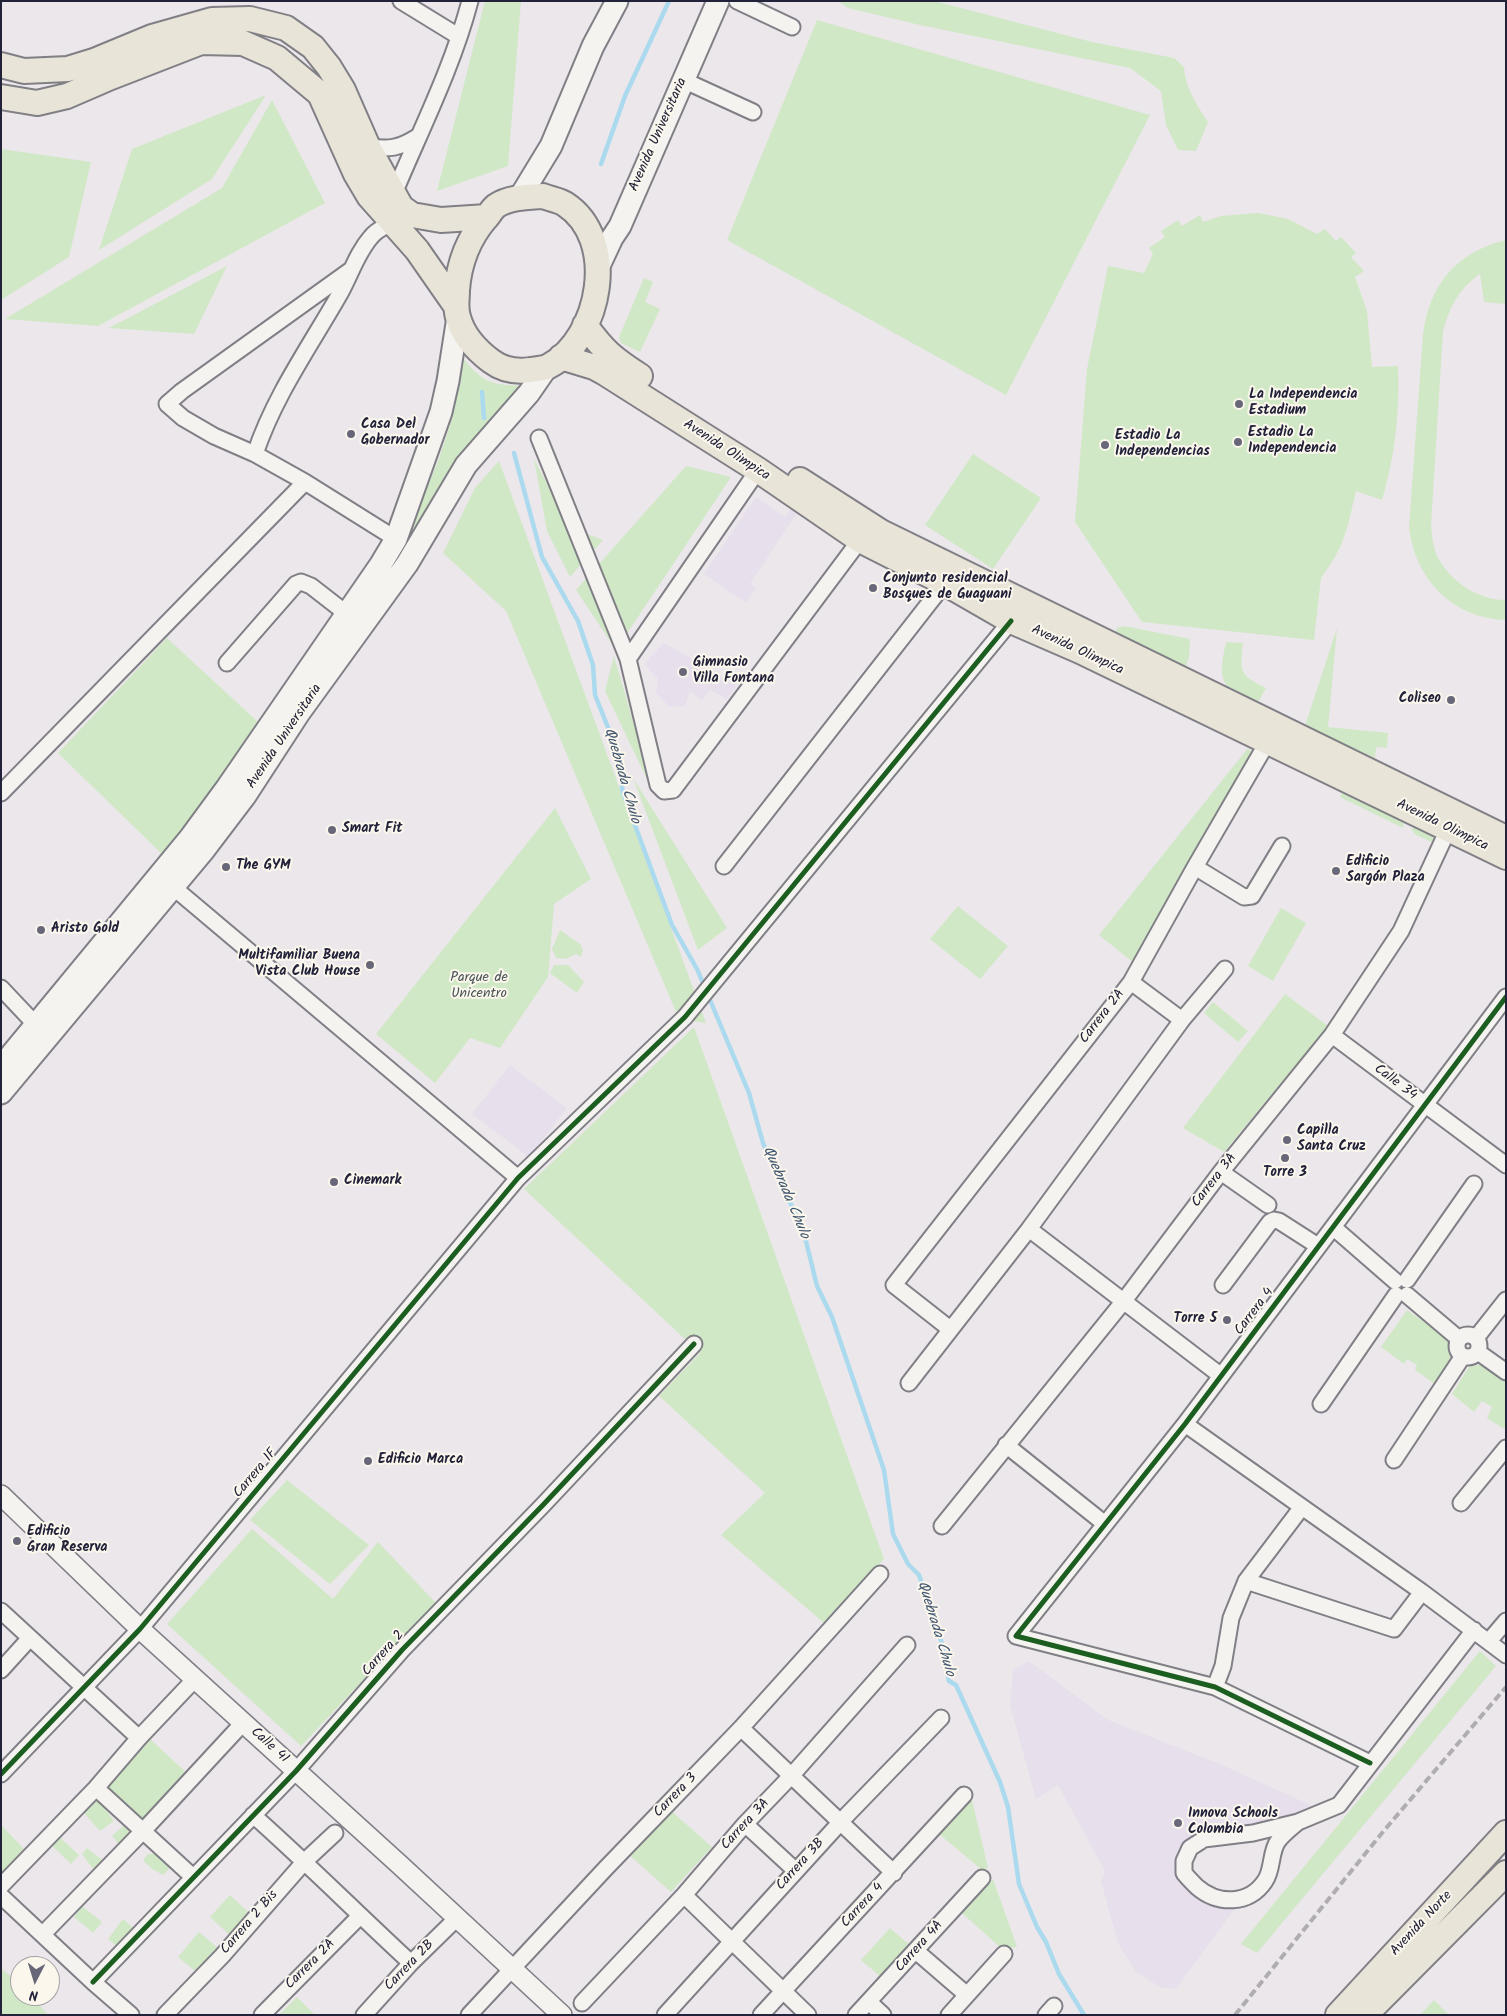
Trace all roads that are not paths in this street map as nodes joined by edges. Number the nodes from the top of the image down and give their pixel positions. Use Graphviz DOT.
graph roads {
  1 [pos="401,1"];
  2 [pos="470,1"];
  3 [pos="618,1"];
  4 [pos="718,1"];
  5 [pos="737,1"];
  6 [pos="792,27"];
  7 [pos="458,36"];
  8 [pos="1,65"];
  9 [pos="683,80"];
  10 [pos="1,97"];
  11 [pos="753,112"];
  12 [pos="417,137"];
  13 [pos="368,147"];
  14 [pos="393,196"];
  15 [pos="520,197"];
  16 [pos="487,217"];
  17 [pos="393,222"];
  18 [pos="598,268"];
  19 [pos="352,269"];
  20 [pos="457,312"];
  21 [pos="585,325"];
  22 [pos="554,362"];
  23 [pos="539,438"];
  24 [pos="254,454"];
  25 [pos="758,470"];
  26 [pos="305,482"];
  27 [pos="396,539"];
  28 [pos="860,540"];
  29 [pos="945,583"];
  30 [pos="347,614"];
  31 [pos="1011,621"];
  32 [pos="628,659"];
  33 [pos="227,662"];
  34 [pos="1272,734"];
  35 [pos="1,794"];
  36 [pos="1452,821"];
  37 [pos="1506,838"];
  38 [pos="1282,846"];
  39 [pos="1506,857"];
  40 [pos="724,866"];
  41 [pos="1194,867"];
  42 [pos="173,887"];
  43 [pos="1225,969"];
  44 [pos="1131,982"];
  45 [pos="1,988"];
  46 [pos="1506,996"];
  47 [pos="1182,1020"];
  48 [pos="36,1025"];
  49 [pos="1332,1035"];
  50 [pos="1,1067"];
  51 [pos="1,1093"];
  52 [pos="1424,1105"];
  53 [pos="1506,1165"];
  54 [pos="1221,1172"];
  55 [pos="518,1178"];
  56 [pos="1474,1184"];
  57 [pos="1268,1205"];
  58 [pos="1333,1227"];
  59 [pos="1029,1229"];
  60 [pos="1318,1246"];
  61 [pos="1223,1285"];
  62 [pos="1401,1288"];
  63 [pos="1506,1300"];
  64 [pos="1124,1302"];
  65 [pos="950,1329"];
  66 [pos="694,1344"];
  67 [pos="1472,1349"];
  68 [pos="1506,1372"];
  69 [pos="1220,1375"];
  70 [pos="909,1383"];
  71 [pos="1320,1404"];
  72 [pos="1185,1424"];
  73 [pos="1006,1445"];
  74 [pos="1506,1448"];
  75 [pos="1394,1460"];
  76 [pos="1,1495"];
  77 [pos="1460,1503"];
  78 [pos="1302,1507"];
  79 [pos="1106,1524"];
  80 [pos="942,1526"];
  81 [pos="880,1574"];
  82 [pos="1246,1580"];
  83 [pos="1422,1592"];
  84 [pos="1,1611"];
  85 [pos="1506,1621"];
  86 [pos="140,1629"];
  87 [pos="1474,1630"];
  88 [pos="30,1638"];
  89 [pos="1489,1642"];
  90 [pos="907,1645"];
  91 [pos="1506,1655"];
  92 [pos="1,1670"];
  93 [pos="195,1679"];
  94 [pos="1215,1687"];
  95 [pos="85,1688"];
  96 [pos="942,1718"];
  97 [pos="243,1723"];
  98 [pos="742,1728"];
  99 [pos="139,1738"];
  100 [pos="1370,1763"];
  101 [pos="296,1771"];
  102 [pos="1,1774"];
  103 [pos="792,1776"];
  104 [pos="96,1788"];
  105 [pos="964,1796"];
  106 [pos="253,1815"];
  107 [pos="840,1822"];
  108 [pos="1298,1822"];
  109 [pos="745,1824"];
  110 [pos="143,1830"];
  111 [pos="335,1832"];
  112 [pos="1506,1833"];
  113 [pos="305,1861"];
  114 [pos="796,1871"];
  115 [pos="894,1873"];
  116 [pos="193,1877"];
  117 [pos="982,1878"];
  118 [pos="1502,1882"];
  119 [pos="1,1886"];
  120 [pos="684,1895"];
  121 [pos="1,1896"];
  122 [pos="360,1916"];
  123 [pos="456,1919"];
  124 [pos="43,1934"];
  125 [pos="732,1943"];
  126 [pos="916,1952"];
  127 [pos="1004,1954"];
  128 [pos="411,1963"];
  129 [pos="512,1970"];
  130 [pos="93,1982"];
  131 [pos="783,1992"];
  132 [pos="967,1995"];
  133 [pos="869,2002"];
  134 [pos="582,2003"];
  135 [pos="131,2015"];
  136 [pos="165,2015"];
  137 [pos="262,2015"];
  138 [pos="364,2015"];
  139 [pos="469,2015"];
  140 [pos="562,2015"];
  141 [pos="665,2015"];
  142 [pos="761,2015"];
  143 [pos="808,2015"];
  144 [pos="856,2015"];
  145 [pos="883,2015"];
  146 [pos="949,2015"];
  147 [pos="1338,2015"];
  148 [pos="1366,2015"];
  1 -- 7 [label="street"];
  2 -- 7 [label="street"];
  3 -- 15 [label="main road"];
  4 -- 9 [label="main road, Avenida Universitaria"];
  5 -- 6 [label="street"];
  7 -- 12 [label="street"];
  8 -- 13 [label="main road"];
  9 -- 11 [label="street"];
  9 -- 18 [label="main road, Avenida Universitaria"];
  10 -- 17 [label="main road"];
  12 -- 13 [label="street"];
  12 -- 14 [label="street"];
  13 -- 14 [label="main road"];
  14 -- 16 [label="main road"];
  15 -- 16 [label="main road"];
  15 -- 18 [label="main road"];
  16 -- 20 [label="main road"];
  17 -- 19 [label="street"];
  17 -- 20 [label="main road"];
  18 -- 21 [label="main road"];
  19 -- 24 [label="street"];
  19 -- 24 [label="street"];
  20 -- 22 [label="main road"];
  20 -- 27 [label="main road, Avenida Universitaria"];
  21 -- 22 [label="main road"];
  21 -- 34 [label="main road, Avenida Olimpica"];
  22 -- 25 [label="main road, Avenida Olimpica"];
  22 -- 42 [label="main road, Avenida Universitaria"];
  23 -- 32 [label="street"];
  24 -- 26 [label="street"];
  25 -- 28 [label="main road, Avenida Olimpica"];
  25 -- 32 [label="street"];
  26 -- 27 [label="street"];
  26 -- 35 [label="street"];
  27 -- 30 [label="main road, Avenida Universitaria"];
  28 -- 29 [label="main road, Avenida Olimpica"];
  28 -- 32 [label="street"];
  29 -- 31 [label="main road, Avenida Olimpica"];
  29 -- 40 [label="street"];
  30 -- 33 [label="street"];
  30 -- 48 [label="main road, Avenida Universitaria"];
  31 -- 34 [label="main road, Avenida Olimpica"];
  31 -- 55 [label="street, Carrera 1F"];
  34 -- 36 [label="main road, Avenida Olimpica"];
  34 -- 41 [label="street, Carrera 2A"];
  36 -- 37 [label="main road, Avenida Olimpica"];
  36 -- 39 [label="main road, Avenida Olimpica"];
  36 -- 49 [label="street, Carrera 3A"];
  38 -- 41 [label="street"];
  41 -- 44 [label="street, Carrera 2A"];
  42 -- 51 [label="main road, Avenida Universitaria"];
  42 -- 55 [label="street"];
  43 -- 47 [label="street"];
  44 -- 47 [label="street"];
  44 -- 65 [label="street, Carrera 2A"];
  45 -- 48 [label="street"];
  46 -- 52 [label="street, Carrera 4"];
  47 -- 59 [label="street"];
  48 -- 50 [label="main road, Avenida Universitaria"];
  49 -- 52 [label="street, Calle 34"];
  49 -- 54 [label="street, Carrera 3A"];
  52 -- 53 [label="street, Calle 34"];
  52 -- 58 [label="street, Carrera 4"];
  54 -- 57 [label="street"];
  54 -- 64 [label="street, Carrera 3A"];
  55 -- 86 [label="street, Carrera 1F"];
  56 -- 62 [label="street"];
  58 -- 60 [label="street, Carrera 4"];
  58 -- 62 [label="street"];
  59 -- 64 [label="street"];
  59 -- 65 [label="street"];
  60 -- 61 [label="street"];
  60 -- 69 [label="street, Carrera 4"];
  62 -- 67 [label="street"];
  62 -- 71 [label="street"];
  63 -- 67 [label="street"];
  64 -- 69 [label="street"];
  64 -- 73 [label="street, Carrera 3A"];
  65 -- 70 [label="street"];
  66 -- 101 [label="street, Carrera 2"];
  67 -- 68 [label="street"];
  67 -- 75 [label="street"];
  69 -- 72 [label="street, Carrera 4"];
  72 -- 78 [label="street"];
  72 -- 79 [label="street, Carrera 4"];
  73 -- 79 [label="street"];
  73 -- 80 [label="street, Carrera 3A"];
  74 -- 77 [label="street"];
  76 -- 86 [label="street, Calle 41"];
  78 -- 82 [label="street"];
  78 -- 83 [label="street"];
  79 -- 94 [label="street, Carrera 4"];
  81 -- 98 [label="street, Carrera 3"];
  82 -- 83 [label="street"];
  82 -- 94 [label="street"];
  83 -- 87 [label="street"];
  84 -- 88 [label="street"];
  85 -- 89 [label="street"];
  86 -- 93 [label="street, Calle 41"];
  86 -- 95 [label="street, Carrera 1F"];
  87 -- 89 [label="street"];
  87 -- 100 [label="street"];
  88 -- 92 [label="street"];
  88 -- 95 [label="street"];
  89 -- 91 [label="street"];
  90 -- 103 [label="street, Carrera 3A"];
  93 -- 97 [label="street, Calle 41"];
  93 -- 99 [label="street"];
  94 -- 100 [label="street"];
  95 -- 99 [label="street"];
  95 -- 102 [label="street, Carrera 1F"];
  96 -- 107 [label="street, Carrera 3B"];
  97 -- 101 [label="street, Calle 41"];
  97 -- 110 [label="street"];
  98 -- 103 [label="street"];
  98 -- 129 [label="street, Carrera 3"];
  99 -- 104 [label="street"];
  100 -- 108 [label="street"];
  101 -- 106 [label="street, Carrera 2"];
  101 -- 123 [label="street, Calle 41"];
  103 -- 107 [label="street"];
  103 -- 109 [label="street, Carrera 3A"];
  104 -- 110 [label="street"];
  104 -- 119 [label="street"];
  105 -- 115 [label="street, Carrera 4"];
  106 -- 113 [label="street"];
  106 -- 116 [label="street, Carrera 2"];
  107 -- 114 [label="street, Carrera 3B"];
  107 -- 115 [label="street"];
  108 -- 108 [label="street"];
  109 -- 114 [label="street"];
  109 -- 120 [label="street, Carrera 3A"];
  110 -- 116 [label="street"];
  110 -- 124 [label="street"];
  111 -- 113 [label="street, Carrera 2 Bis"];
  112 -- 147 [label="main road, Avenida Norte"];
  113 -- 122 [label="street"];
  113 -- 136 [label="street, Carrera 2 Bis"];
  114 -- 125 [label="street, Carrera 3B"];
  115 -- 131 [label="street, Carrera 4"];
  116 -- 130 [label="street, Carrera 2"];
  117 -- 126 [label="street, Carrera 4A"];
  118 -- 148 [label="main road, Avenida Norte"];
  120 -- 125 [label="street"];
  120 -- 134 [label="street, Carrera 3A"];
  121 -- 124 [label="street"];
  122 -- 128 [label="street"];
  122 -- 137 [label="street, Carrera 2A"];
  123 -- 128 [label="street, Carrera 2B"];
  123 -- 129 [label="street, Calle 41"];
  124 -- 130 [label="street"];
  125 -- 131 [label="street"];
  125 -- 141 [label="street, Carrera 3B"];
  126 -- 132 [label="street"];
  126 -- 133 [label="street, Carrera 4A"];
  127 -- 132 [label="street"];
  128 -- 138 [label="street, Carrera 2B"];
  129 -- 139 [label="street, Carrera 3"];
  129 -- 140 [label="street, Calle 41"];
  130 -- 135 [label="street"];
  131 -- 142 [label="street, Carrera 4"];
  131 -- 143 [label="street"];
  132 -- 146 [label="street"];
  133 -- 144 [label="street, Carrera 4A"];
  133 -- 145 [label="street"];
}
